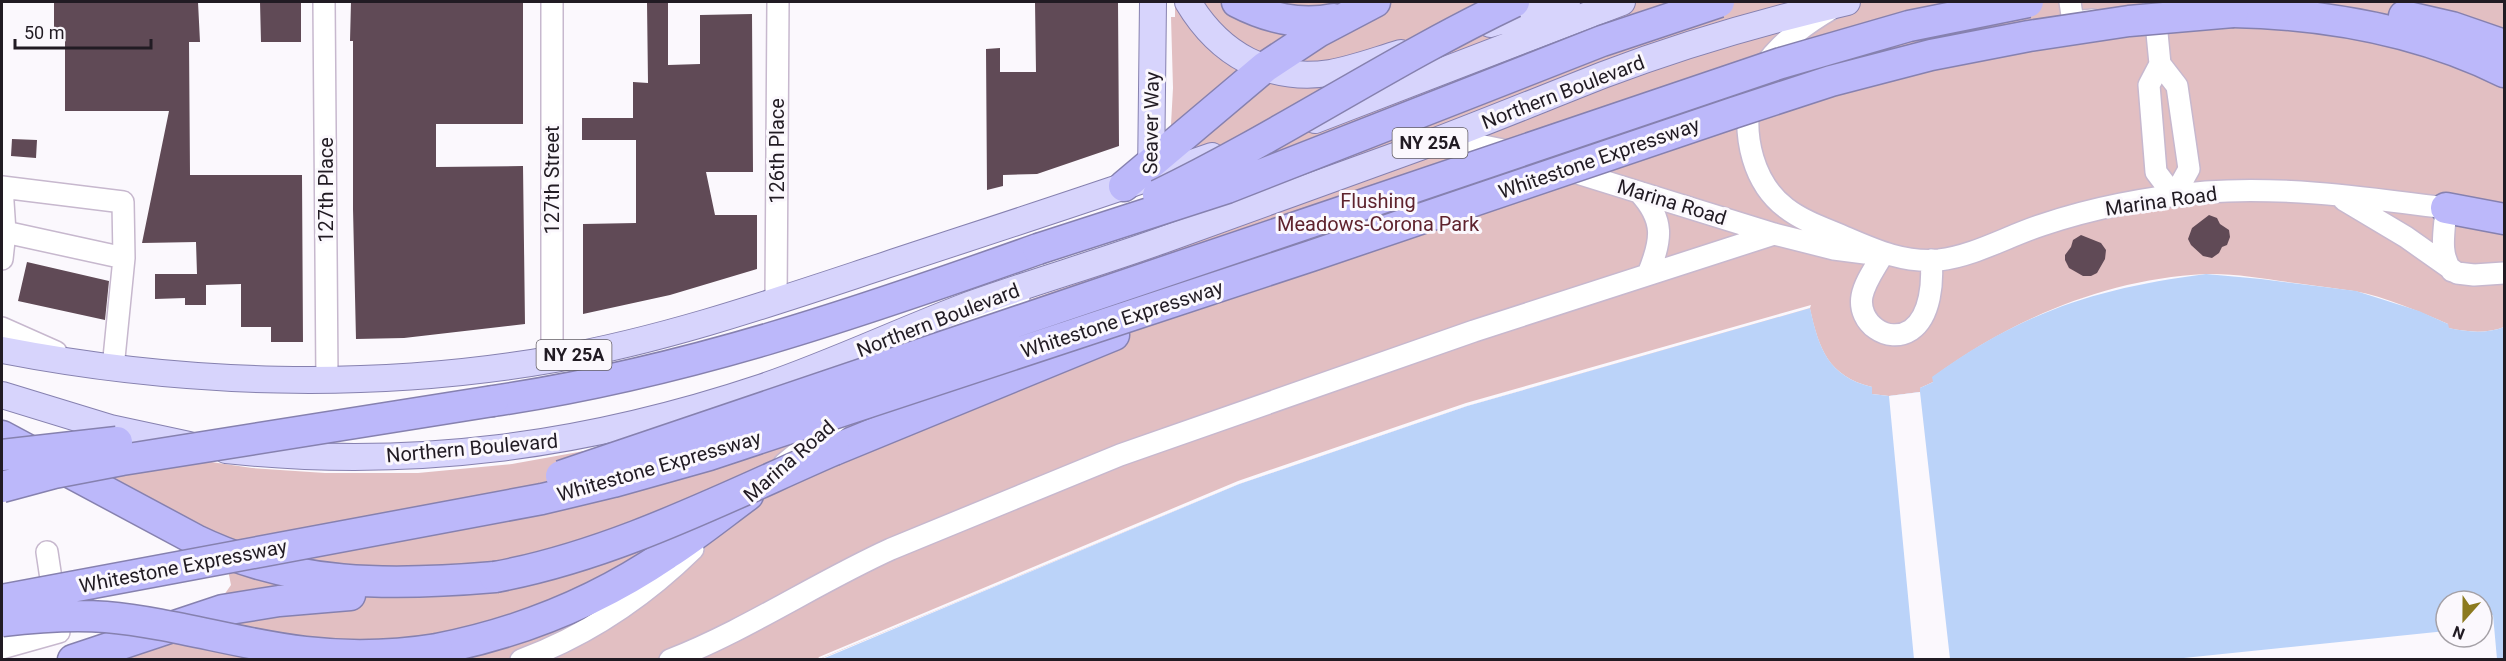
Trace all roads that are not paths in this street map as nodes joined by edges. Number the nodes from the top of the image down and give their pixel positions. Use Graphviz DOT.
graph roads {
  1 [pos="324,2"];
  2 [pos="552,2"];
  3 [pos="778,2"];
  4 [pos="1153,2"];
  5 [pos="1188,2"];
  6 [pos="1238,2"];
  7 [pos="1375,2"];
  8 [pos="1514,2"];
  9 [pos="1567,2"];
  10 [pos="1622,2"];
  11 [pos="1719,2"];
  12 [pos="1846,2"];
  13 [pos="2028,2"];
  14 [pos="2070,2"];
  15 [pos="2155,7"];
  16 [pos="1346,16"];
  17 [pos="2400,24"];
  18 [pos="2505,45"];
  19 [pos="2160,64"];
  20 [pos="1265,67"];
  21 [pos="2505,72"];
  22 [pos="1426,145"];
  23 [pos="1142,176"];
  24 [pos="1639,192"];
  25 [pos="2335,195"];
  26 [pos="2174,196"];
  27 [pos="2446,208"];
  28 [pos="2505,219"];
  29 [pos="5,232"];
  30 [pos="1774,234"];
  31 [pos="1161,241"];
  32 [pos="1038,249"];
  33 [pos="1883,254"];
  34 [pos="1311,256"];
  35 [pos="124,258"];
  36 [pos="2,259"];
  37 [pos="1931,260"];
  38 [pos="2452,271"];
  39 [pos="1065,273"];
  40 [pos="2505,273"];
  41 [pos="1648,274"];
  42 [pos="776,301"];
  43 [pos="2,328"];
  44 [pos="2,350"];
  45 [pos="552,359"];
  46 [pos="113,368"];
  47 [pos="327,379"];
  48 [pos="2,395"];
  49 [pos="493,401"];
  50 [pos="2,436"];
  51 [pos="2,455"];
  52 [pos="2,487"];
  53 [pos="754,490"];
  54 [pos="383,528"];
  55 [pos="47,552"];
  56 [pos="495,577"];
  57 [pos="2,600"];
  58 [pos="2,621"];
  59 [pos="2,648"];
  60 [pos="74,660"];
  61 [pos="521,660"];
  62 [pos="670,660"];
  1 -- 47 [label="street, 127th Place"];
  2 -- 45 [label="street, 127th Street"];
  3 -- 42 [label="street, 126th Place"];
  4 -- 23 [label="main road, Seaver Way"];
  5 -- 20 [label="main road"];
  6 -- 16 [label="highway"];
  7 -- 16 [label="highway"];
  8 -- 32 [label="highway, bridge"];
  9 -- 20 [label="main road"];
  10 -- 23 [label="main road, NY 25A"];
  11 -- 32 [label="highway, bridge"];
  12 -- 22 [label="main road, Northern Boulevard / NY 25A"];
  12 -- 33 [label="street, Marina Road"];
  13 -- 54 [label="highway, bridge"];
  14 -- 15 [label="street"];
  15 -- 19 [label="street"];
  16 -- 20 [label="highway"];
  17 -- 18 [label="highway"];
  17 -- 21 [label="highway"];
  17 -- 34 [label="highway, Whitestone Expressway, bridge"];
  19 -- 26 [label="street"];
  19 -- 26 [label="street"];
  20 -- 23 [label="highway"];
  22 -- 24 [label="street, Marina Road"];
  22 -- 31 [label="main road, Northern Boulevard / NY 25A"];
  23 -- 31 [label="main road, Seaver Way"];
  23 -- 42 [label="main road, NY 25A"];
  24 -- 30 [label="street, Marina Road"];
  24 -- 41 [label="street"];
  25 -- 26 [label="street, Marina Road"];
  25 -- 27 [label="street, Marina Road"];
  25 -- 38 [label="street"];
  26 -- 37 [label="street, Marina Road"];
  27 -- 28 [label="highway"];
  27 -- 38 [label="street"];
  29 -- 35 [label="street"];
  29 -- 35 [label="street"];
  29 -- 36 [label="street"];
  30 -- 33 [label="street, Marina Road"];
  30 -- 41 [label="street"];
  31 -- 39 [label="main road, Northern Boulevard / NY 25A"];
  32 -- 49 [label="highway"];
  33 -- 37 [label="street, Marina Road"];
  33 -- 37 [label="street"];
  34 -- 54 [label="highway, Whitestone Expressway, bridge"];
  34 -- 56 [label="highway, bridge"];
  35 -- 46 [label="street"];
  38 -- 40 [label="street"];
  39 -- 48 [label="main road, Northern Boulevard / NY 25A"];
  39 -- 53 [label="street, Marina Road"];
  41 -- 62 [label="street"];
  42 -- 45 [label="main road, NY 25A"];
  43 -- 46 [label="street"];
  44 -- 46 [label="main road, NY 25A"];
  45 -- 47 [label="main road, NY 25A"];
  46 -- 47 [label="main road, NY 25A"];
  49 -- 51 [label="highway, bridge"];
  49 -- 52 [label="highway, bridge"];
  50 -- 56 [label="highway"];
  53 -- 58 [label="highway, bridge"];
  53 -- 61 [label="street, Marina Road"];
  54 -- 57 [label="highway, Whitestone Expressway, bridge"];
  55 -- 59 [label="street"];
  56 -- 60 [label="highway"];
}
